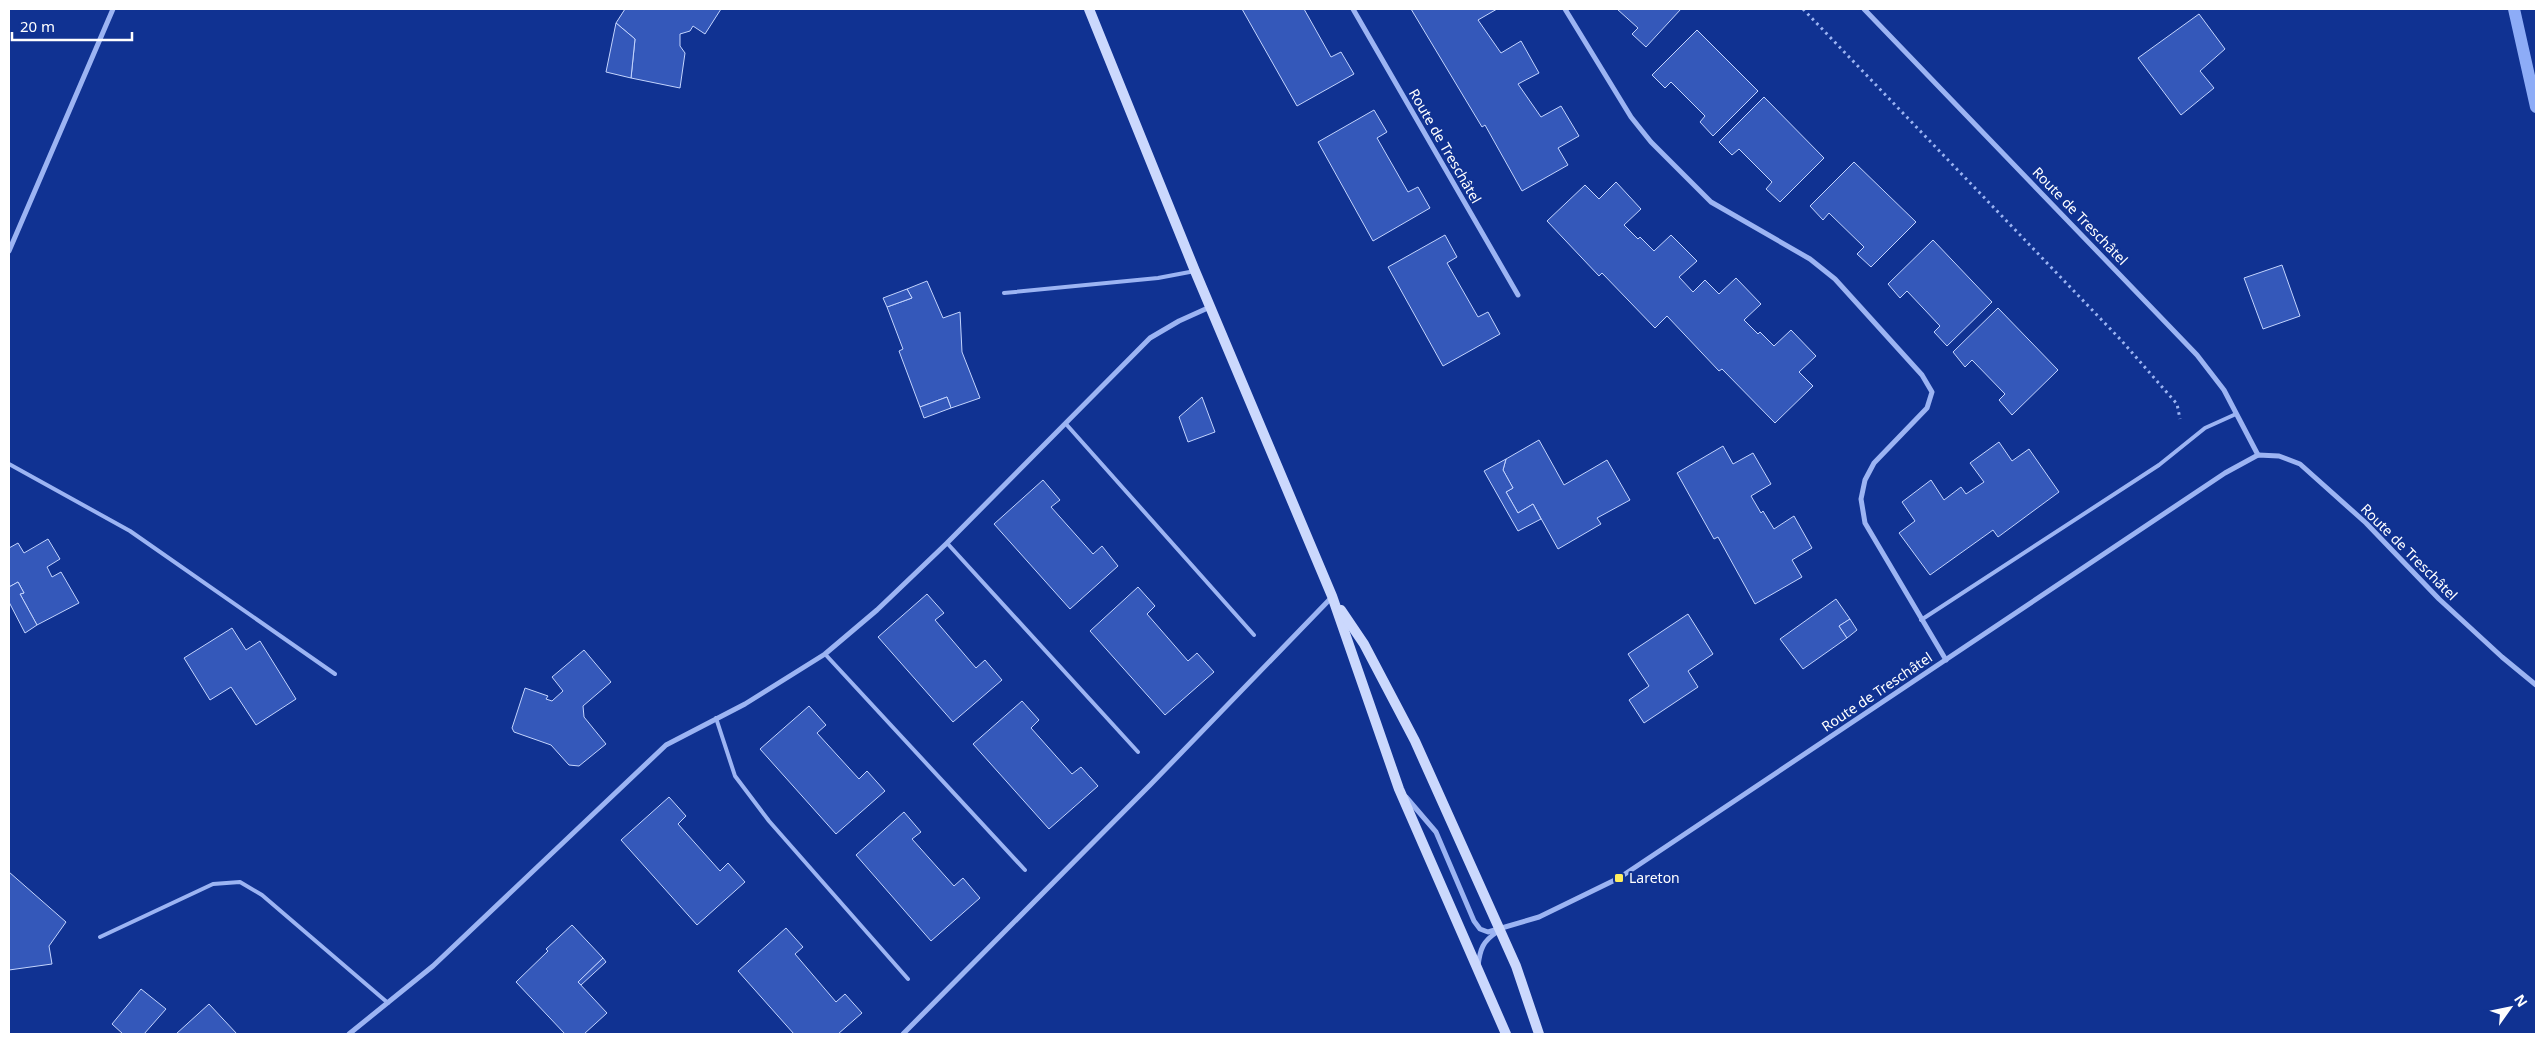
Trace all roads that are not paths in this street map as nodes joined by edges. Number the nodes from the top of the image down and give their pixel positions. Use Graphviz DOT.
graph roads {
  1 [pos="113,9"];
  2 [pos="1089,9"];
  3 [pos="1353,9"];
  4 [pos="1565,9"];
  5 [pos="1864,9"];
  6 [pos="9,251"];
  7 [pos="1195,271"];
  8 [pos="1004,293"];
  9 [pos="1518,295"];
  10 [pos="1210,307"];
  11 [pos="2236,414"];
  12 [pos="1066,424"];
  13 [pos="2258,455"];
  14 [pos="9,464"];
  15 [pos="947,543"];
  16 [pos="1332,596"];
  17 [pos="1921,620"];
  18 [pos="1254,635"];
  19 [pos="826,654"];
  20 [pos="1946,660"];
  21 [pos="335,674"];
  22 [pos="2536,685"];
  23 [pos="716,718"];
  24 [pos="1138,752"];
  25 [pos="1399,789"];
  26 [pos="1025,870"];
  27 [pos="1500,930"];
  28 [pos="100,936"];
  29 [pos="1477,968"];
  30 [pos="908,980"];
  31 [pos="388,1002"];
  32 [pos="350,1034"];
  33 [pos="904,1034"];
  34 [pos="1506,1034"];
  35 [pos="1539,1034"];
  1 -- 6 [label="street"];
  2 -- 7 [label="street"];
  3 -- 9 [label="street, Route de Treschâtel"];
  4 -- 17 [label="street"];
  5 -- 11 [label="street, Route de Treschâtel"];
  7 -- 8 [label="lane"];
  7 -- 10 [label="street"];
  10 -- 12 [label="street"];
  10 -- 16 [label="street"];
  11 -- 13 [label="street, Route de Treschâtel"];
  11 -- 17 [label="lane"];
  12 -- 15 [label="street"];
  12 -- 18 [label="lane"];
  13 -- 20 [label="street, Route de Treschâtel"];
  13 -- 22 [label="street, Route de Treschâtel"];
  14 -- 21 [label="lane"];
  15 -- 19 [label="street"];
  15 -- 24 [label="lane"];
  16 -- 25 [label="street"];
  16 -- 27 [label="street"];
  16 -- 33 [label="street"];
  17 -- 20 [label="street"];
  19 -- 23 [label="street"];
  19 -- 26 [label="lane"];
  20 -- 27 [label="street, Route de Treschâtel"];
  23 -- 30 [label="lane"];
  23 -- 31 [label="street"];
  25 -- 27 [label="street"];
  25 -- 29 [label="street"];
  27 -- 29 [label="street"];
  27 -- 35 [label="street"];
  28 -- 31 [label="lane"];
  29 -- 34 [label="street"];
  31 -- 32 [label="street"];
}
